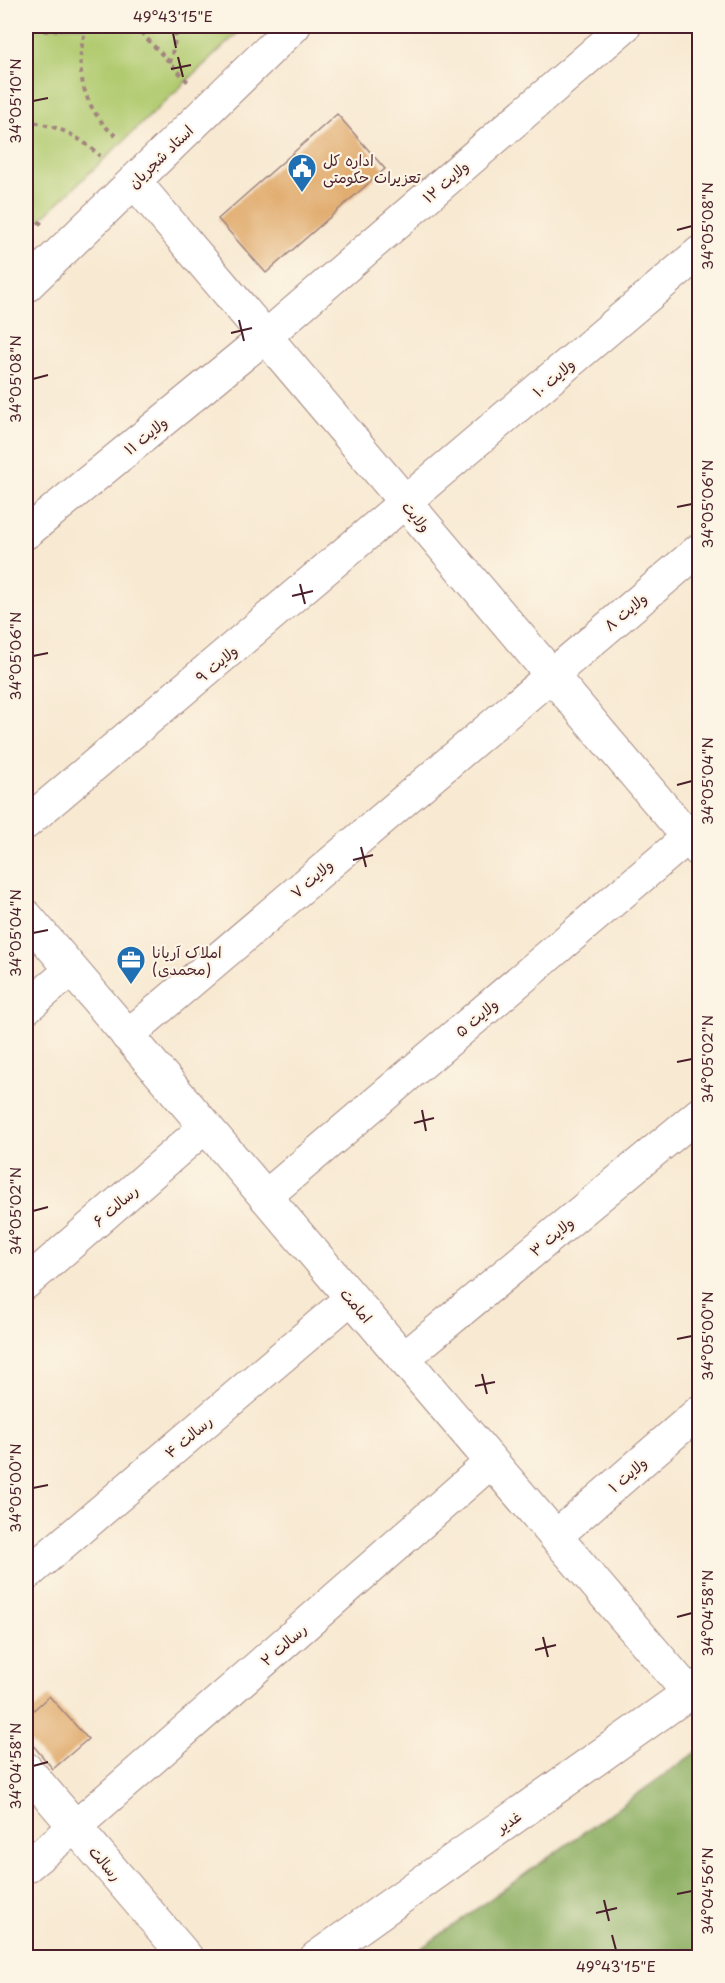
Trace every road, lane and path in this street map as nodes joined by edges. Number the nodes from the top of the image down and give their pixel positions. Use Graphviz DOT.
graph roads {
  1 [pos="81,26"];
  2 [pos="87,26"];
  3 [pos="135,26"];
  4 [pos="178,26"];
  5 [pos="294,26"];
  6 [pos="625,26"];
  7 [pos="26,27"];
  8 [pos="170,63"];
  9 [pos="210,107"];
  10 [pos="26,121"];
  11 [pos="118,138"];
  12 [pos="100,156"];
  13 [pos="134,181"];
  14 [pos="699,252"];
  15 [pos="26,286"];
  16 [pos="265,337"];
  17 [pos="406,503"];
  18 [pos="26,533"];
  19 [pos="699,549"];
  20 [pos="550,674"];
  21 [pos="26,823"];
  22 [pos="696,839"];
  23 [pos="26,916"];
  24 [pos="71,970"];
  25 [pos="26,1008"];
  26 [pos="127,1036"];
  27 [pos="699,1113"];
  28 [pos="205,1127"];
  29 [pos="265,1197"];
  30 [pos="26,1283"];
  31 [pos="351,1298"];
  32 [pos="403,1359"];
  33 [pos="699,1411"];
  34 [pos="491,1462"];
  35 [pos="555,1537"];
  36 [pos="26,1575"];
  37 [pos="694,1689"];
  38 [pos="26,1769"];
  39 [pos="75,1827"];
  40 [pos="26,1867"];
  41 [pos="187,1958"];
  42 [pos="316,1958"];
  1 -- 7 [label="path"];
  2 -- 11 [label="path"];
  3 -- 8 [label="path"];
  4 -- 8 [label="path"];
  5 -- 9 [label="street, استاد شجریان"];
  6 -- 16 [label="street, ولایت ۱۲"];
  8 -- 9 [label="path"];
  9 -- 13 [label="street, استاد شجریان"];
  10 -- 12 [label="path"];
  13 -- 15 [label="street, استاد شجریان"];
  13 -- 16 [label="street, ولایت"];
  14 -- 17 [label="street, ولایت ۱۰"];
  16 -- 17 [label="street, ولایت"];
  16 -- 18 [label="street, ولایت ۱۱"];
  17 -- 20 [label="street, ولایت"];
  17 -- 21 [label="street, ولایت ۹"];
  19 -- 20 [label="street, ولایت ۸"];
  20 -- 22 [label="street, ولایت"];
  20 -- 26 [label="street, ولایت ۷"];
  22 -- 29 [label="street, ولایت ۵"];
  23 -- 24 [label="street, امامت"];
  24 -- 25 [label="street"];
  24 -- 26 [label="street, امامت"];
  26 -- 28 [label="street, امامت"];
  27 -- 32 [label="street, ولایت ۳"];
  28 -- 29 [label="street, امامت"];
  28 -- 30 [label="street, رسالت ۶"];
  29 -- 31 [label="street, امامت"];
  31 -- 32 [label="street, امامت"];
  31 -- 36 [label="street, رسالت ۴"];
  32 -- 34 [label="street, امامت"];
  33 -- 35 [label="street, ولایت ۱"];
  34 -- 35 [label="street, امامت"];
  34 -- 39 [label="street, رسالت ۲"];
  35 -- 37 [label="street, امامت"];
  37 -- 42 [label="street, غدیر"];
  38 -- 39 [label="street, رسالت"];
  39 -- 40 [label="street, رسالت ۲"];
  39 -- 41 [label="street, رسالت"];
}
